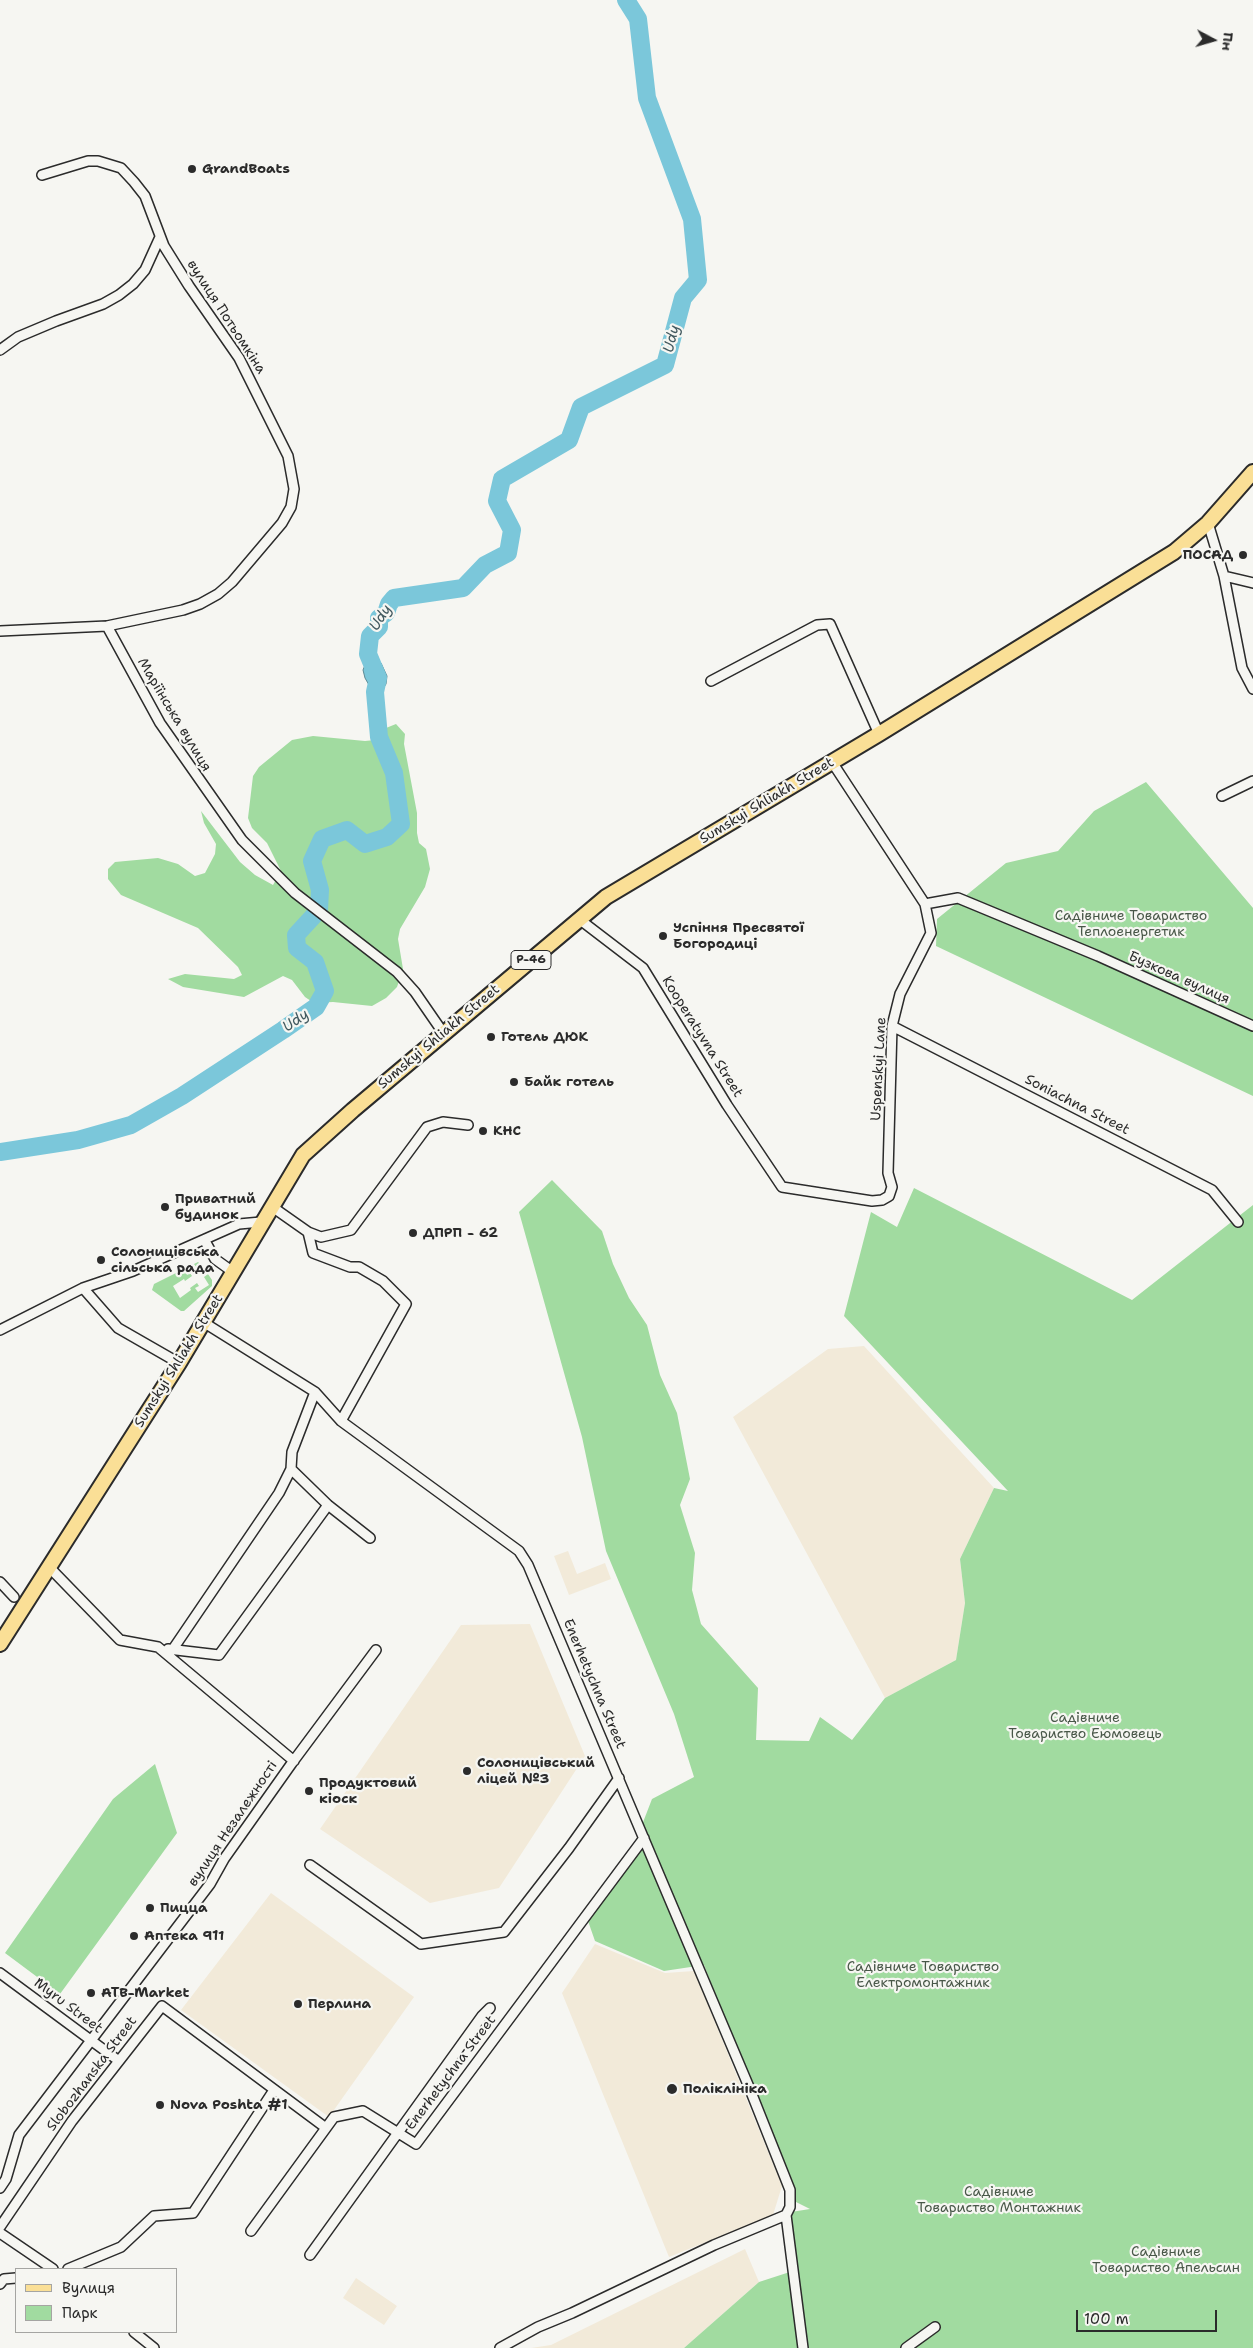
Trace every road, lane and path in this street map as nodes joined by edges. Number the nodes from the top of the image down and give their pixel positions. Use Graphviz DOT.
graph roads {
  1 [pos="42,176"];
  2 [pos="160,237"];
  3 [pos="0,350"];
  4 [pos="1253,472"];
  5 [pos="1208,523"];
  6 [pos="1224,576"];
  7 [pos="1253,583"];
  8 [pos="107,626"];
  9 [pos="0,631"];
  10 [pos="712,681"];
  11 [pos="1253,689"];
  12 [pos="879,734"];
  13 [pos="832,762"];
  14 [pos="1253,781"];
  15 [pos="1222,796"];
  16 [pos="925,904"];
  17 [pos="579,919"];
  18 [pos="892,1026"];
  19 [pos="1253,1026"];
  20 [pos="444,1034"];
  21 [pos="468,1124"];
  22 [pos="872,1201"];
  23 [pos="271,1206"];
  24 [pos="261,1222"];
  25 [pos="1238,1222"];
  26 [pos="308,1232"];
  27 [pos="205,1241"];
  28 [pos="233,1272"];
  29 [pos="83,1288"];
  30 [pos="203,1322"];
  31 [pos="0,1330"];
  32 [pos="179,1363"];
  33 [pos="315,1392"];
  34 [pos="342,1421"];
  35 [pos="291,1469"];
  36 [pos="328,1505"];
  37 [pos="370,1538"];
  38 [pos="49,1567"];
  39 [pos="0,1582"];
  40 [pos="14,1598"];
  41 [pos="0,1644"];
  42 [pos="158,1648"];
  43 [pos="173,1649"];
  44 [pos="376,1650"];
  45 [pos="294,1761"];
  46 [pos="619,1778"];
  47 [pos="644,1838"];
  48 [pos="310,1865"];
  49 [pos="0,1973"];
  50 [pos="490,2008"];
  51 [pos="90,2041"];
  52 [pos="119,2061"];
  53 [pos="274,2090"];
  54 [pos="326,2128"];
  55 [pos="398,2133"];
  56 [pos="0,2188"];
  57 [pos="786,2214"];
  58 [pos="0,2227"];
  59 [pos="251,2231"];
  60 [pos="0,2233"];
  61 [pos="310,2255"];
  62 [pos="52,2268"];
  63 [pos="70,2268"];
  64 [pos="15,2278"];
  65 [pos="0,2284"];
  66 [pos="935,2327"];
  67 [pos="135,2333"];
  68 [pos="154,2348"];
  69 [pos="500,2348"];
  70 [pos="803,2348"];
  71 [pos="906,2348"];
  1 -- 2 [label="street, вулиця Потьомкіна"];
  2 -- 3 [label="street"];
  2 -- 8 [label="street, вулиця Потьомкіна"];
  4 -- 5 [label="main road, Sumskyi Shliakh Street / Р-46"];
  5 -- 6 [label="street"];
  5 -- 12 [label="main road, Sumskyi Shliakh Street / Р-46"];
  6 -- 7 [label="street"];
  6 -- 11 [label="street"];
  8 -- 9 [label="street"];
  8 -- 20 [label="street, Маріїнська вулиця"];
  10 -- 12 [label="street"];
  12 -- 13 [label="main road, Sumskyi Shliakh Street / Р-46"];
  13 -- 16 [label="street"];
  13 -- 17 [label="main road, Sumskyi Shliakh Street / Р-46"];
  14 -- 15 [label="street"];
  16 -- 18 [label="street, Uspenskyi Lane"];
  16 -- 19 [label="street, Бузкова вулиця"];
  17 -- 20 [label="main road, Sumskyi Shliakh Street / Р-46"];
  17 -- 22 [label="street, Kooperatyvna Street"];
  18 -- 22 [label="street, Uspenskyi Lane"];
  18 -- 25 [label="street, Soniachna Street"];
  20 -- 23 [label="main road, Sumskyi Shliakh Street / Р-46"];
  21 -- 26 [label="street"];
  23 -- 24 [label="main road, Sumskyi Shliakh Street / Р-46"];
  23 -- 26 [label="street"];
  24 -- 27 [label="street"];
  24 -- 28 [label="main road, Sumskyi Shliakh Street / Р-46"];
  26 -- 34 [label="street"];
  27 -- 28 [label="street"];
  27 -- 29 [label="street"];
  28 -- 30 [label="main road, Sumskyi Shliakh Street / Р-46"];
  29 -- 31 [label="street"];
  29 -- 32 [label="street"];
  30 -- 32 [label="main road, Sumskyi Shliakh Street / Р-46"];
  30 -- 33 [label="street, Enerhetychna Street"];
  32 -- 38 [label="main road, Sumskyi Shliakh Street / Р-46"];
  33 -- 34 [label="street, Enerhetychna Street"];
  33 -- 35 [label="street"];
  34 -- 46 [label="street, Enerhetychna Street"];
  35 -- 36 [label="street"];
  35 -- 43 [label="street"];
  36 -- 37 [label="street"];
  36 -- 43 [label="street"];
  38 -- 41 [label="main road, Sumskyi Shliakh Street / Р-46"];
  38 -- 42 [label="street"];
  39 -- 40 [label="street"];
  42 -- 43 [label="street"];
  42 -- 45 [label="street"];
  44 -- 45 [label="street, вулиця Незалежності"];
  45 -- 51 [label="street, вулиця Незалежності"];
  46 -- 47 [label="street, Enerhetychna Street"];
  46 -- 48 [label="street"];
  47 -- 55 [label="street, Enerhetychna Street"];
  47 -- 57 [label="street"];
  49 -- 51 [label="street, Myru Street"];
  50 -- 55 [label="street"];
  51 -- 52 [label="street, Myru Street"];
  51 -- 56 [label="street, вулиця Незалежності"];
  52 -- 53 [label="street, Slobozhanska Street"];
  52 -- 58 [label="street, Slobozhanska Street"];
  53 -- 54 [label="street, Slobozhanska Street"];
  53 -- 63 [label="street"];
  54 -- 55 [label="street"];
  54 -- 59 [label="street"];
  55 -- 61 [label="street"];
  57 -- 69 [label="street"];
  57 -- 70 [label="street"];
  60 -- 62 [label="street"];
  64 -- 65 [label="street"];
  66 -- 71 [label="street"];
  67 -- 68 [label="street"];
}
